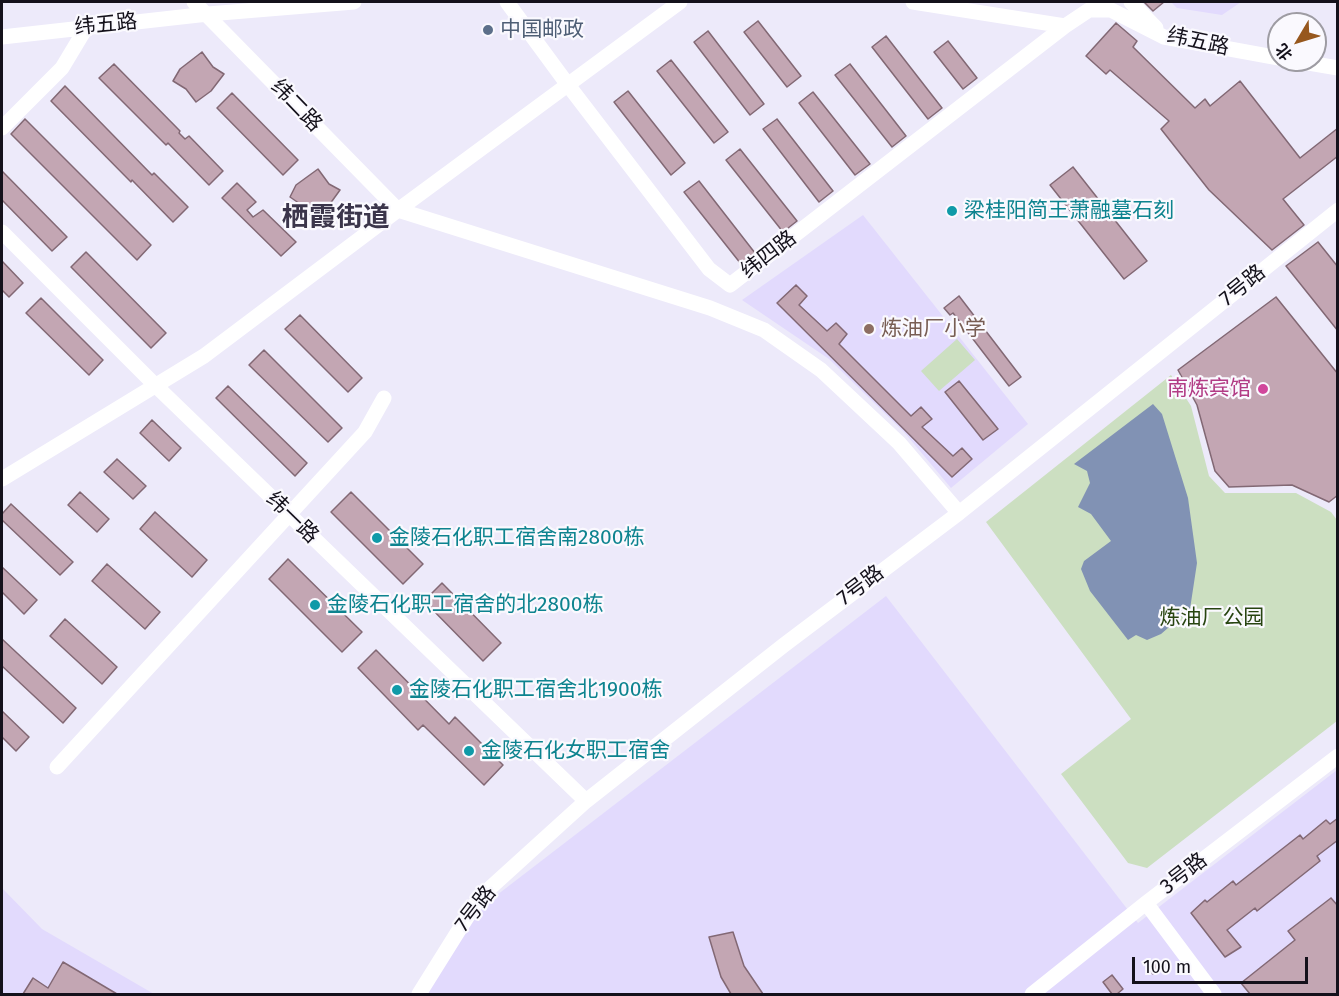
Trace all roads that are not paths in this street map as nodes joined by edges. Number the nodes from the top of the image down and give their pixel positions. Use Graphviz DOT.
graph roads {
  1 [pos="194,2"];
  2 [pos="354,2"];
  3 [pos="507,2"];
  4 [pos="680,2"];
  5 [pos="914,2"];
  6 [pos="1131,2"];
  7 [pos="207,14"];
  8 [pos="1065,26"];
  9 [pos="86,27"];
  10 [pos="2,37"];
  11 [pos="1164,37"];
  12 [pos="1267,56"];
  13 [pos="568,85"];
  14 [pos="2,128"];
  15 [pos="398,210"];
  16 [pos="1338,210"];
  17 [pos="2,232"];
  18 [pos="155,385"];
  19 [pos="384,398"];
  20 [pos="2,479"];
  21 [pos="959,513"];
  22 [pos="288,514"];
  23 [pos="1338,756"];
  24 [pos="57,766"];
  25 [pos="585,801"];
  26 [pos="1146,903"];
  27 [pos="419,994"];
  28 [pos="1032,994"];
  29 [pos="1214,994"];
  1 -- 7 [label="street, 纬二路"];
  2 -- 7 [label="street, 纬五路"];
  3 -- 13 [label="street, 纬四路"];
  4 -- 13 [label="street"];
  5 -- 8 [label="street"];
  6 -- 11 [label="street"];
  7 -- 9 [label="street, 纬五路"];
  7 -- 15 [label="street, 纬二路"];
  8 -- 11 [label="street, 纬五路"];
  8 -- 13 [label="street, 纬四路"];
  9 -- 10 [label="street, 纬五路"];
  9 -- 14 [label="street"];
  11 -- 12 [label="street, 纬五路"];
  13 -- 15 [label="street"];
  15 -- 18 [label="street"];
  15 -- 21 [label="street"];
  16 -- 21 [label="street, 7号路"];
  17 -- 18 [label="street, 纬一路"];
  18 -- 20 [label="street"];
  18 -- 22 [label="street, 纬一路"];
  19 -- 22 [label="street"];
  21 -- 25 [label="street, 7号路"];
  22 -- 24 [label="street"];
  22 -- 25 [label="street, 纬一路"];
  23 -- 26 [label="street, 3号路"];
  25 -- 27 [label="street, 7号路"];
  26 -- 28 [label="street, 3号路"];
  26 -- 29 [label="street"];
}
